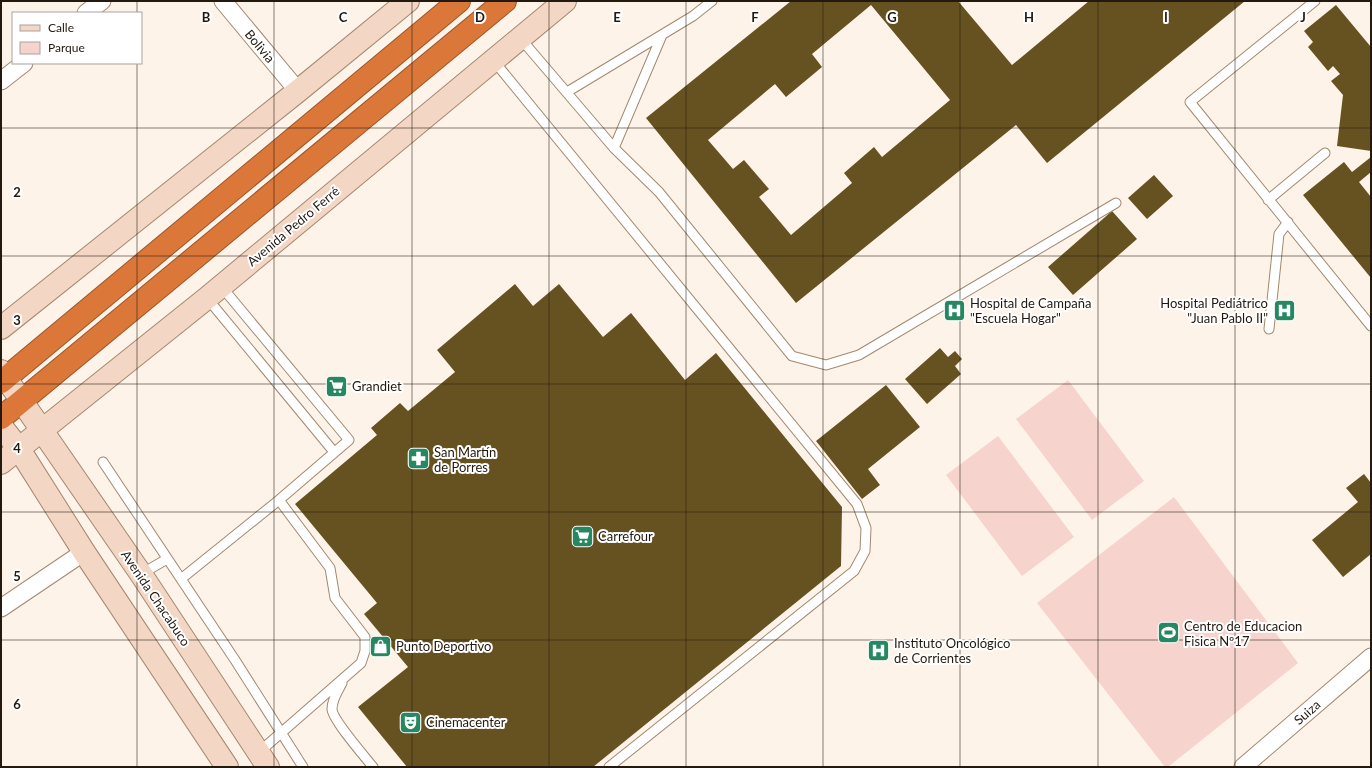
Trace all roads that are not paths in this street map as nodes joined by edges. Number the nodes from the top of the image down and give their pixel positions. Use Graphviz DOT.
graph roads {
  1 [pos="102,1"];
  2 [pos="223,1"];
  3 [pos="408,1"];
  4 [pos="442,1"];
  5 [pos="459,1"];
  6 [pos="505,1"];
  7 [pos="566,1"];
  8 [pos="712,1"];
  9 [pos="1315,1"];
  10 [pos="87,12"];
  11 [pos="662,35"];
  12 [pos="521,39"];
  13 [pos="390,59"];
  14 [pos="494,61"];
  15 [pos="23,64"];
  16 [pos="1,81"];
  17 [pos="298,91"];
  18 [pos="567,92"];
  19 [pos="614,148"];
  20 [pos="1325,153"];
  21 [pos="1268,200"];
  22 [pos="1116,203"];
  23 [pos="1288,222"];
  24 [pos="214,292"];
  25 [pos="1371,326"];
  26 [pos="1,328"];
  27 [pos="1269,329"];
  28 [pos="3,377"];
  29 [pos="22,401"];
  30 [pos="1,418"];
  31 [pos="1,426"];
  32 [pos="42,430"];
  33 [pos="19,449"];
  34 [pos="334,452"];
  35 [pos="103,462"];
  36 [pos="1,463"];
  37 [pos="279,500"];
  38 [pos="84,552"];
  39 [pos="167,559"];
  40 [pos="141,574"];
  41 [pos="181,579"];
  42 [pos="1,608"];
  43 [pos="1371,657"];
  44 [pos="346,676"];
  45 [pos="282,733"];
  46 [pos="263,760"];
  47 [pos="227,767"];
  48 [pos="303,767"];
  49 [pos="373,767"];
  50 [pos="609,767"];
  51 [pos="1243,767"];
  1 -- 10 [label="street"];
  2 -- 17 [label="street, Bolivia"];
  3 -- 17 [label="main road"];
  4 -- 13 [label="highway"];
  5 -- 13 [label="highway"];
  6 -- 29 [label="highway"];
  7 -- 12 [label="main road, Avenida Pedro Ferré"];
  8 -- 11 [label="lane"];
  9 -- 21 [label="lane"];
  11 -- 18 [label="lane"];
  11 -- 19 [label="lane"];
  12 -- 14 [label="main road, Avenida Pedro Ferré"];
  12 -- 18 [label="lane"];
  13 -- 28 [label="highway"];
  14 -- 24 [label="main road, Avenida Pedro Ferré"];
  14 -- 50 [label="lane"];
  15 -- 16 [label="street"];
  17 -- 26 [label="main road"];
  18 -- 19 [label="lane"];
  19 -- 22 [label="lane"];
  20 -- 21 [label="lane"];
  21 -- 23 [label="lane"];
  23 -- 25 [label="lane"];
  23 -- 27 [label="lane"];
  24 -- 32 [label="main road, Avenida Pedro Ferré"];
  24 -- 34 [label="lane"];
  24 -- 34 [label="lane"];
  28 -- 29 [label="main road, Avenida Chacabuco"];
  29 -- 30 [label="highway"];
  29 -- 32 [label="main road, Avenida Chacabuco"];
  31 -- 33 [label="main road"];
  32 -- 33 [label="main road, Avenida Pedro Ferré"];
  32 -- 40 [label="main road, Avenida Chacabuco"];
  33 -- 36 [label="main road, Avenida Pedro Ferré"];
  33 -- 38 [label="main road"];
  34 -- 37 [label="lane"];
  35 -- 39 [label="lane"];
  37 -- 41 [label="lane"];
  37 -- 44 [label="lane"];
  38 -- 42 [label="street"];
  38 -- 47 [label="main road"];
  39 -- 40 [label="lane"];
  39 -- 41 [label="lane"];
  40 -- 46 [label="main road, Avenida Chacabuco"];
  41 -- 45 [label="lane"];
  43 -- 51 [label="street, Suiza"];
  44 -- 45 [label="lane"];
  44 -- 49 [label="lane"];
  45 -- 46 [label="lane"];
  45 -- 48 [label="lane"];
}
